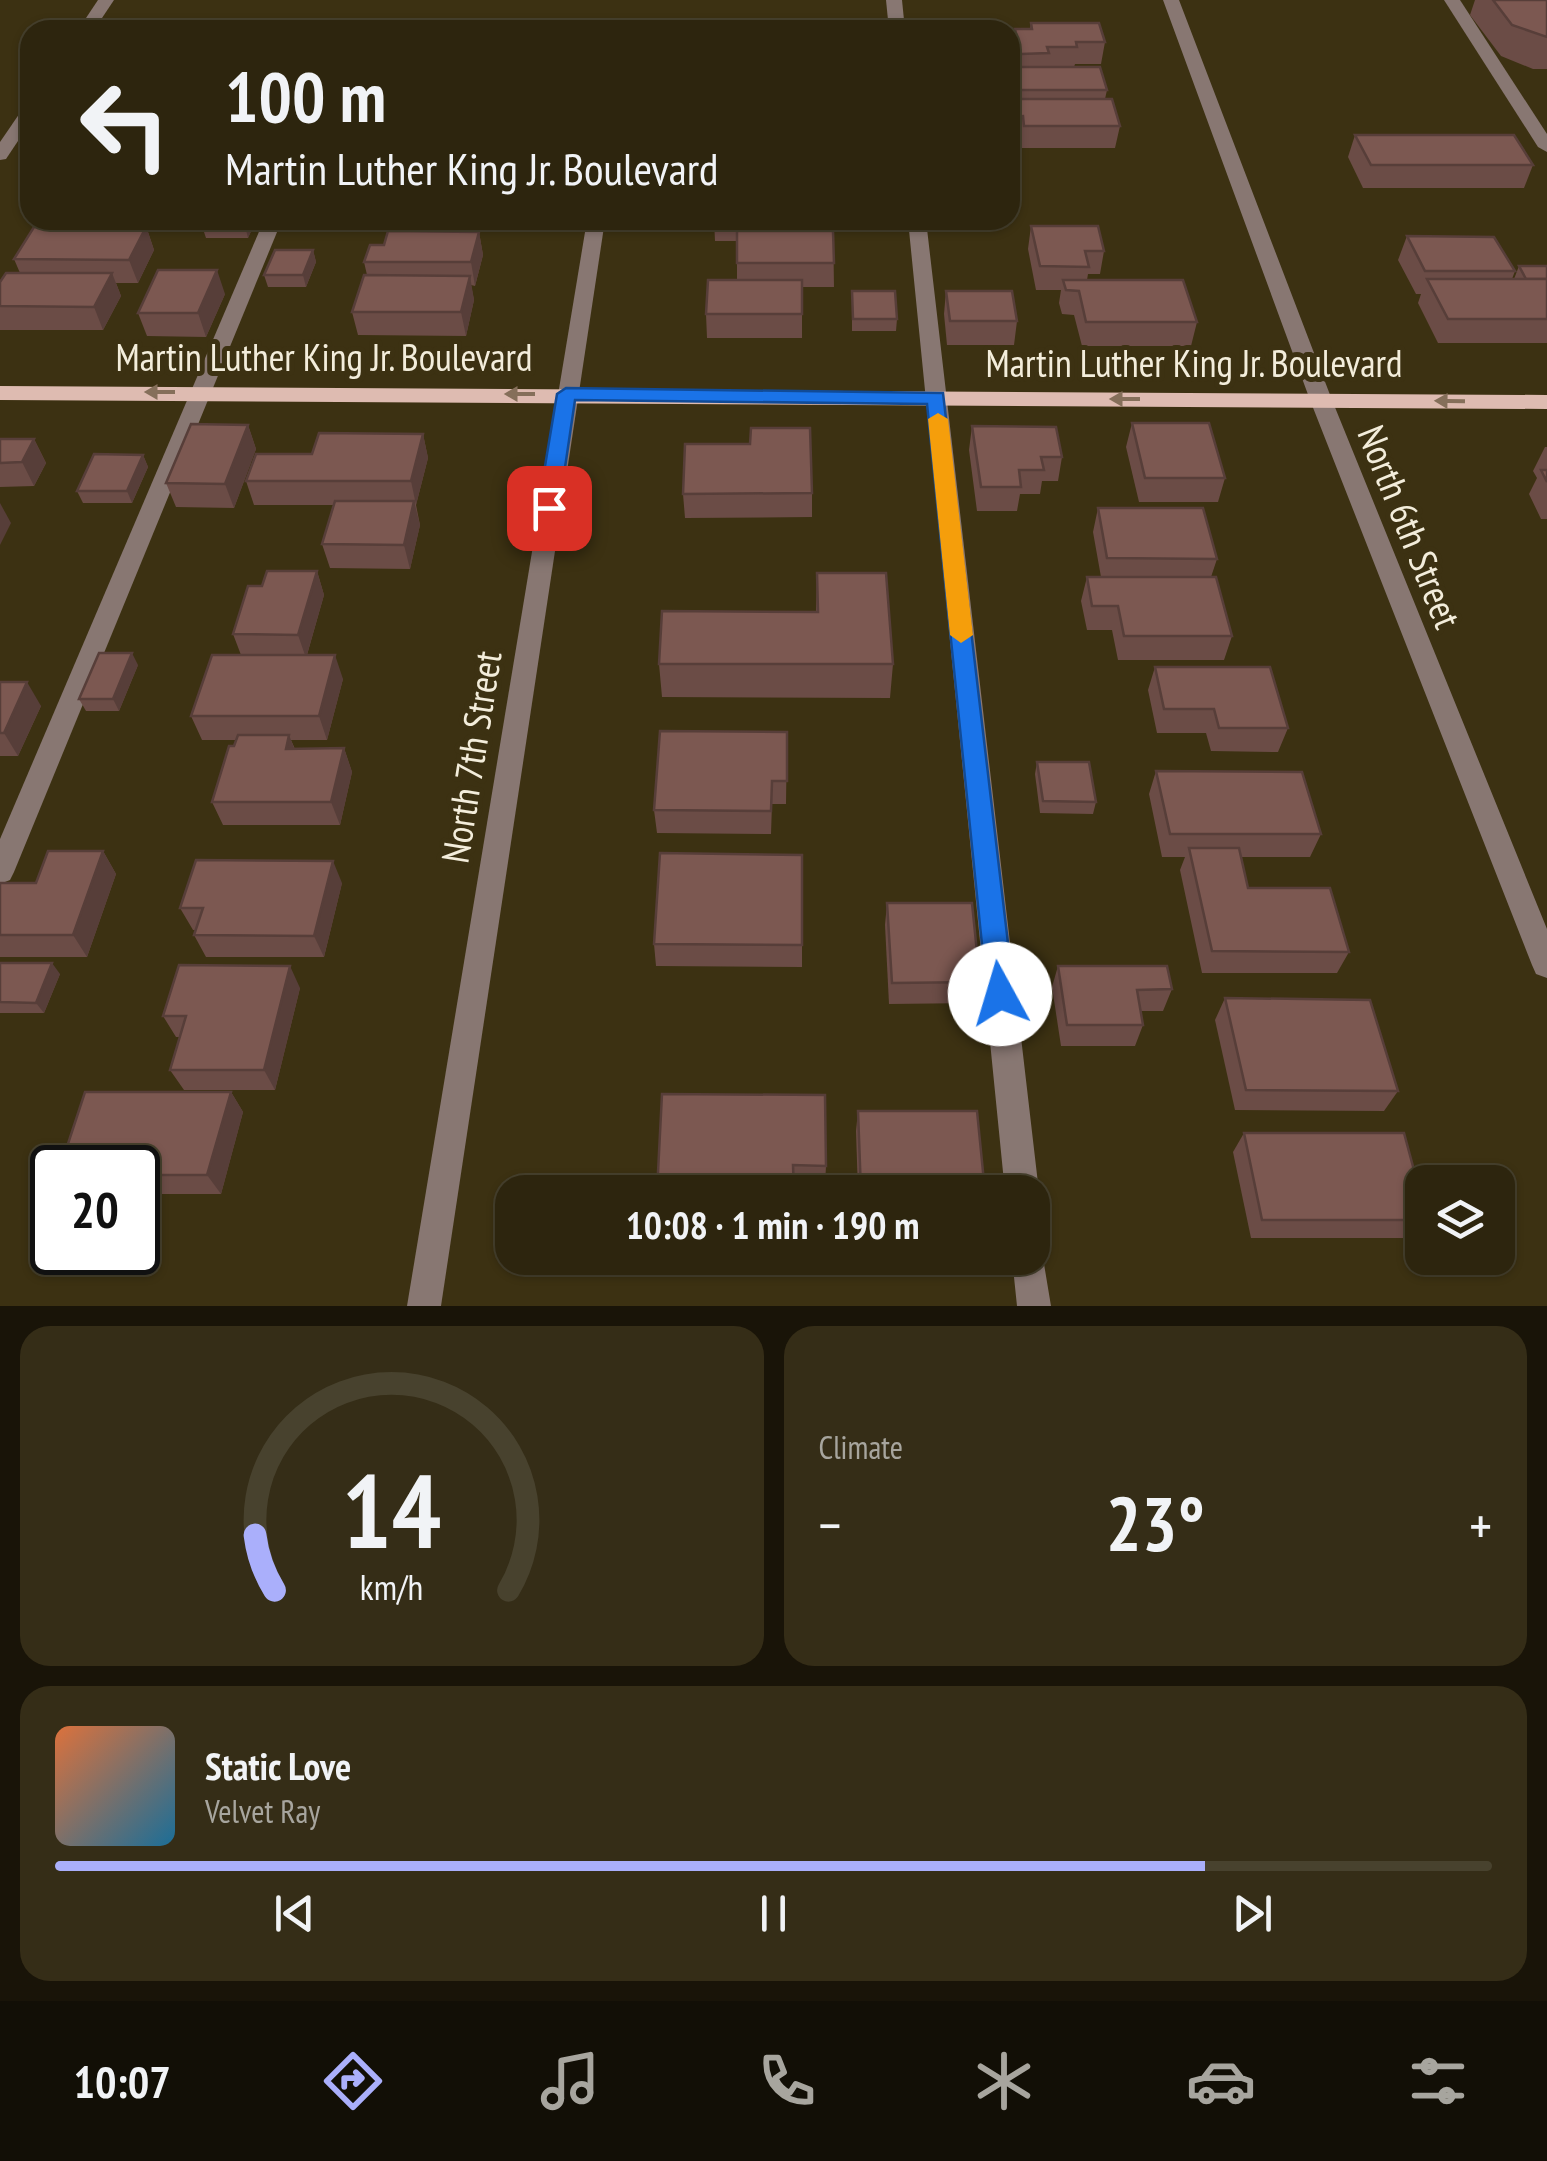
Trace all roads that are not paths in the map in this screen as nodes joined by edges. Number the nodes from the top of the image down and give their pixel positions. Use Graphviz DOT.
graph roads {
  1 [pos="1171,0"];
  2 [pos="1452,0"];
  3 [pos="20,126"];
  4 [pos="1547,148"];
  5 [pos="0,155"];
  6 [pos="269,230"];
  7 [pos="594,230"];
  8 [pos="918,230"];
  9 [pos="0,392"];
  10 [pos="203,392"];
  11 [pos="566,394"];
  12 [pos="936,398"];
  13 [pos="1320,400"];
  14 [pos="1547,402"];
  15 [pos="0,872"];
  16 [pos="1547,965"];
  17 [pos="1020,1175"];
  18 [pos="1031,1275"];
  19 [pos="424,1306"];
  20 [pos="1034,1306"];
  1 -- 13 [label="street, North 6th Street"];
  2 -- 4 [label="street"];
  3 -- 5 [label="street"];
  6 -- 10 [label="street"];
  7 -- 11 [label="street, North 7th Street"];
  8 -- 12 [label="street"];
  10 -- 9 [label="main road, Martin Luther King Jr. Boulevard, one-way"];
  11 -- 10 [label="main road, Martin Luther King Jr. Boulevard, one-way"];
  10 -- 15 [label="street"];
  11 -- 12 [label="main road, Martin Luther King Jr. Boulevard"];
  11 -- 19 [label="street, North 7th Street"];
  13 -- 12 [label="main road, Martin Luther King Jr. Boulevard, one-way"];
  12 -- 17 [label="street"];
  14 -- 13 [label="main road, Martin Luther King Jr. Boulevard, one-way"];
  13 -- 16 [label="street, North 6th Street"];
  18 -- 20 [label="street"];
}
